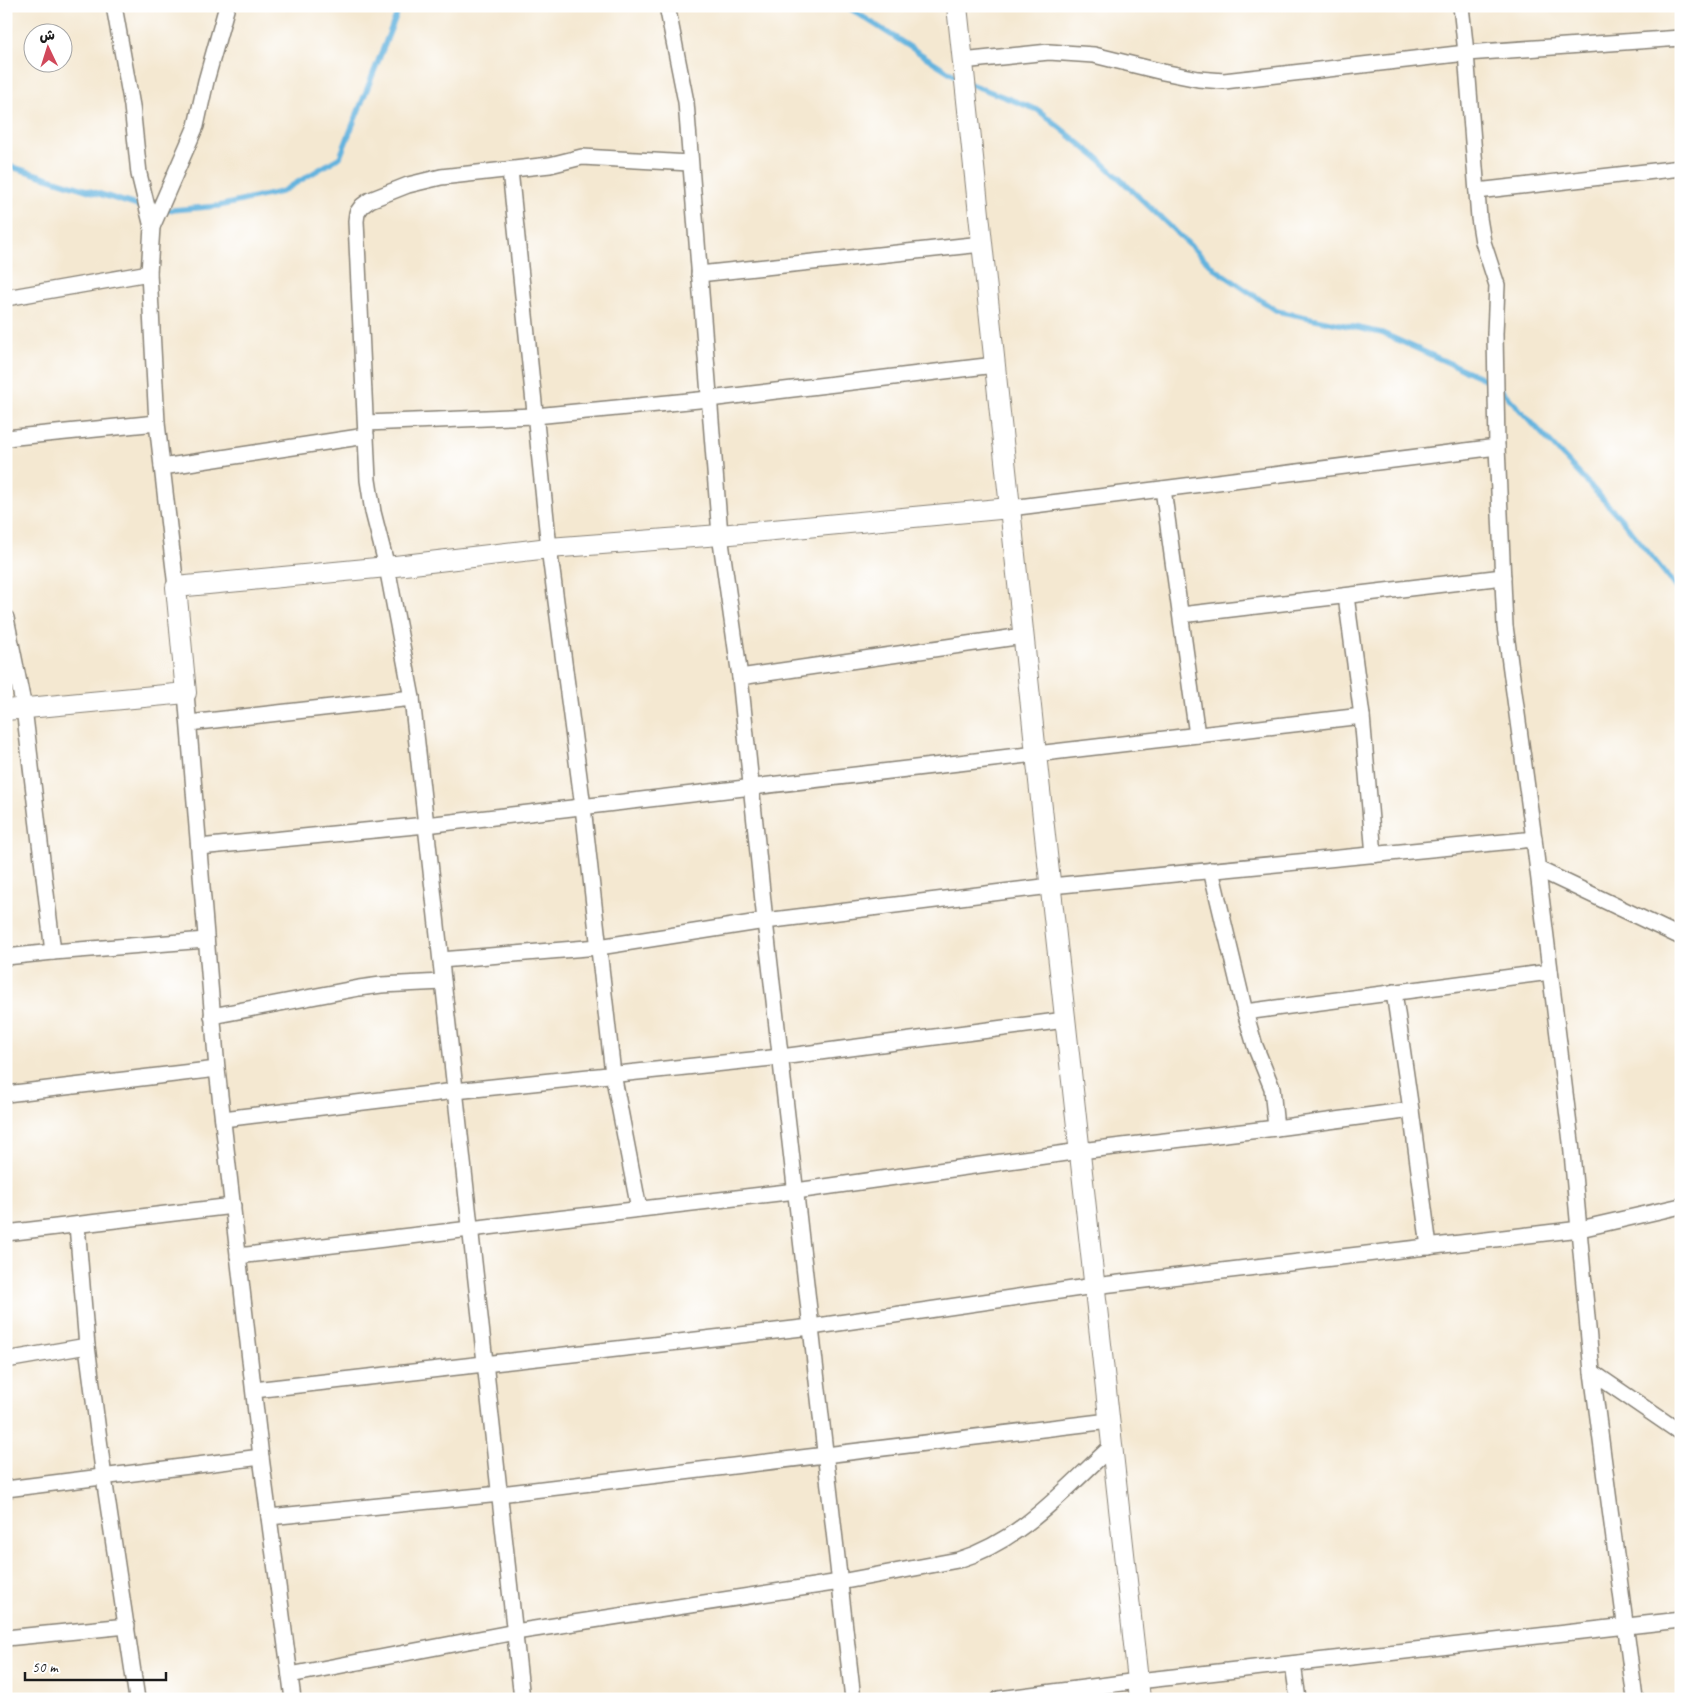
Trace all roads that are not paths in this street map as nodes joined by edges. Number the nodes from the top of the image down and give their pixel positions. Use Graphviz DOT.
graph roads {
  1 [pos="114,6"];
  2 [pos="227,6"];
  3 [pos="667,6"];
  4 [pos="957,6"];
  5 [pos="1461,6"];
  6 [pos="1681,38"];
  7 [pos="1466,53"];
  8 [pos="962,61"];
  9 [pos="690,163"];
  10 [pos="1681,168"];
  11 [pos="510,170"];
  12 [pos="1477,191"];
  13 [pos="152,227"];
  14 [pos="982,244"];
  15 [pos="149,273"];
  16 [pos="699,274"];
  17 [pos="6,298"];
  18 [pos="995,365"];
  19 [pos="709,399"];
  20 [pos="535,416"];
  21 [pos="157,423"];
  22 [pos="366,430"];
  23 [pos="6,438"];
  24 [pos="1497,447"];
  25 [pos="162,467"];
  26 [pos="1163,489"];
  27 [pos="1010,508"];
  28 [pos="720,535"];
  29 [pos="549,548"];
  30 [pos="387,567"];
  31 [pos="1503,576"];
  32 [pos="176,587"];
  33 [pos="1346,596"];
  34 [pos="1181,615"];
  35 [pos="6,618"];
  36 [pos="1023,636"];
  37 [pos="740,677"];
  38 [pos="186,693"];
  39 [pos="412,698"];
  40 [pos="15,709"];
  41 [pos="1362,716"];
  42 [pos="189,723"];
  43 [pos="1197,735"];
  44 [pos="1036,754"];
  45 [pos="751,788"];
  46 [pos="583,807"];
  47 [pos="426,825"];
  48 [pos="1534,839"];
  49 [pos="199,847"];
  50 [pos="1374,855"];
  51 [pos="1538,869"];
  52 [pos="1211,870"];
  53 [pos="1051,886"];
  54 [pos="764,921"];
  55 [pos="1681,937"];
  56 [pos="206,940"];
  57 [pos="599,947"];
  58 [pos="53,952"];
  59 [pos="6,957"];
  60 [pos="441,960"];
  61 [pos="1550,972"];
  62 [pos="443,982"];
  63 [pos="1394,992"];
  64 [pos="1245,1012"];
  65 [pos="212,1016"];
  66 [pos="1065,1020"];
  67 [pos="781,1057"];
  68 [pos="217,1069"];
  69 [pos="614,1074"];
  70 [pos="455,1090"];
  71 [pos="6,1094"];
  72 [pos="1410,1110"];
  73 [pos="223,1119"];
  74 [pos="1276,1128"];
  75 [pos="1080,1151"];
  76 [pos="796,1191"];
  77 [pos="233,1206"];
  78 [pos="1681,1206"];
  79 [pos="639,1209"];
  80 [pos="77,1225"];
  81 [pos="470,1228"];
  82 [pos="1580,1229"];
  83 [pos="6,1232"];
  84 [pos="1429,1247"];
  85 [pos="238,1256"];
  86 [pos="1094,1286"];
  87 [pos="812,1327"];
  88 [pos="87,1346"];
  89 [pos="6,1360"];
  90 [pos="485,1364"];
  91 [pos="1592,1372"];
  92 [pos="254,1390"];
  93 [pos="1109,1421"];
  94 [pos="1681,1433"];
  95 [pos="1112,1446"];
  96 [pos="826,1456"];
  97 [pos="261,1457"];
  98 [pos="104,1478"];
  99 [pos="6,1490"];
  100 [pos="500,1494"];
  101 [pos="269,1517"];
  102 [pos="840,1582"];
  103 [pos="1681,1620"];
  104 [pos="127,1626"];
  105 [pos="1627,1626"];
  106 [pos="515,1632"];
  107 [pos="6,1638"];
  108 [pos="1293,1664"];
  109 [pos="290,1674"];
  110 [pos="1139,1690"];
  111 [pos="137,1699"];
  112 [pos="293,1699"];
  113 [pos="522,1699"];
  114 [pos="853,1699"];
  115 [pos="999,1699"];
  116 [pos="1298,1699"];
  117 [pos="1635,1699"];
  1 -- 13 [label="street"];
  2 -- 13 [label="street"];
  3 -- 9 [label="street"];
  4 -- 8 [label="street"];
  5 -- 7 [label="street"];
  6 -- 7 [label="street"];
  7 -- 8 [label="street"];
  7 -- 12 [label="street"];
  8 -- 14 [label="street"];
  9 -- 11 [label="street"];
  9 -- 16 [label="street"];
  10 -- 12 [label="street"];
  11 -- 20 [label="street"];
  11 -- 22 [label="street"];
  12 -- 24 [label="street"];
  13 -- 15 [label="street"];
  14 -- 16 [label="street"];
  14 -- 18 [label="street"];
  15 -- 17 [label="street"];
  15 -- 21 [label="street"];
  16 -- 19 [label="street"];
  18 -- 19 [label="street"];
  18 -- 27 [label="street"];
  19 -- 20 [label="street"];
  19 -- 28 [label="street"];
  20 -- 22 [label="street"];
  20 -- 29 [label="street"];
  21 -- 23 [label="street"];
  21 -- 25 [label="street"];
  22 -- 25 [label="street"];
  22 -- 30 [label="street"];
  24 -- 26 [label="street"];
  24 -- 31 [label="street"];
  25 -- 32 [label="street"];
  26 -- 27 [label="street"];
  26 -- 34 [label="street"];
  27 -- 28 [label="street"];
  27 -- 36 [label="street"];
  28 -- 29 [label="street"];
  28 -- 37 [label="street"];
  29 -- 30 [label="street"];
  29 -- 46 [label="street"];
  30 -- 32 [label="street"];
  30 -- 39 [label="street"];
  31 -- 33 [label="street"];
  31 -- 48 [label="street"];
  32 -- 38 [label="street"];
  33 -- 34 [label="street"];
  33 -- 41 [label="street"];
  34 -- 43 [label="street"];
  35 -- 40 [label="street"];
  36 -- 37 [label="street"];
  36 -- 44 [label="street"];
  37 -- 45 [label="street"];
  38 -- 40 [label="street"];
  38 -- 42 [label="street"];
  39 -- 42 [label="street"];
  39 -- 47 [label="street"];
  40 -- 58 [label="street"];
  41 -- 43 [label="street"];
  41 -- 50 [label="street"];
  42 -- 49 [label="street"];
  43 -- 44 [label="street"];
  44 -- 45 [label="street"];
  44 -- 53 [label="street"];
  45 -- 46 [label="street"];
  45 -- 54 [label="street"];
  46 -- 47 [label="street"];
  46 -- 57 [label="street"];
  47 -- 49 [label="street"];
  47 -- 60 [label="street"];
  48 -- 50 [label="street"];
  48 -- 51 [label="street"];
  49 -- 56 [label="street"];
  50 -- 52 [label="street"];
  51 -- 55 [label="street"];
  51 -- 61 [label="street"];
  52 -- 53 [label="street"];
  52 -- 64 [label="street"];
  53 -- 54 [label="street"];
  53 -- 66 [label="street"];
  54 -- 57 [label="street"];
  54 -- 67 [label="street"];
  56 -- 58 [label="street"];
  56 -- 65 [label="street"];
  57 -- 60 [label="street"];
  57 -- 69 [label="street"];
  58 -- 59 [label="street"];
  60 -- 62 [label="street"];
  61 -- 63 [label="street"];
  61 -- 82 [label="street"];
  62 -- 65 [label="street"];
  62 -- 70 [label="street"];
  63 -- 64 [label="street"];
  63 -- 72 [label="street"];
  64 -- 74 [label="street"];
  65 -- 68 [label="street"];
  66 -- 67 [label="street"];
  66 -- 75 [label="street"];
  67 -- 69 [label="street"];
  67 -- 76 [label="street"];
  68 -- 71 [label="street"];
  68 -- 73 [label="street"];
  69 -- 70 [label="street"];
  69 -- 79 [label="street"];
  70 -- 73 [label="street"];
  70 -- 81 [label="street"];
  72 -- 74 [label="street"];
  72 -- 84 [label="street"];
  73 -- 77 [label="street"];
  74 -- 75 [label="street"];
  75 -- 76 [label="street"];
  75 -- 86 [label="street"];
  76 -- 79 [label="street"];
  76 -- 87 [label="street"];
  77 -- 80 [label="street"];
  77 -- 85 [label="street"];
  78 -- 82 [label="street"];
  79 -- 81 [label="street"];
  80 -- 83 [label="street"];
  80 -- 88 [label="street"];
  81 -- 85 [label="street"];
  81 -- 90 [label="street"];
  82 -- 84 [label="street"];
  82 -- 91 [label="street"];
  84 -- 86 [label="street"];
  85 -- 92 [label="street"];
  86 -- 87 [label="street"];
  86 -- 93 [label="street"];
  87 -- 90 [label="street"];
  87 -- 96 [label="street"];
  88 -- 89 [label="street"];
  88 -- 98 [label="street"];
  90 -- 92 [label="street"];
  90 -- 100 [label="street"];
  91 -- 94 [label="street"];
  91 -- 105 [label="street"];
  92 -- 97 [label="street"];
  93 -- 95 [label="street"];
  93 -- 96 [label="street"];
  95 -- 102 [label="street"];
  95 -- 110 [label="street"];
  96 -- 100 [label="street"];
  96 -- 102 [label="street"];
  97 -- 98 [label="street"];
  97 -- 101 [label="street"];
  98 -- 99 [label="street"];
  98 -- 104 [label="street"];
  100 -- 101 [label="street"];
  100 -- 106 [label="street"];
  101 -- 109 [label="street"];
  102 -- 106 [label="street"];
  102 -- 114 [label="street"];
  103 -- 105 [label="street"];
  104 -- 107 [label="street"];
  104 -- 111 [label="street"];
  105 -- 108 [label="street"];
  105 -- 117 [label="street"];
  106 -- 109 [label="street"];
  106 -- 113 [label="street"];
  108 -- 110 [label="street"];
  108 -- 116 [label="street"];
  109 -- 112 [label="street"];
  110 -- 115 [label="street"];
}
